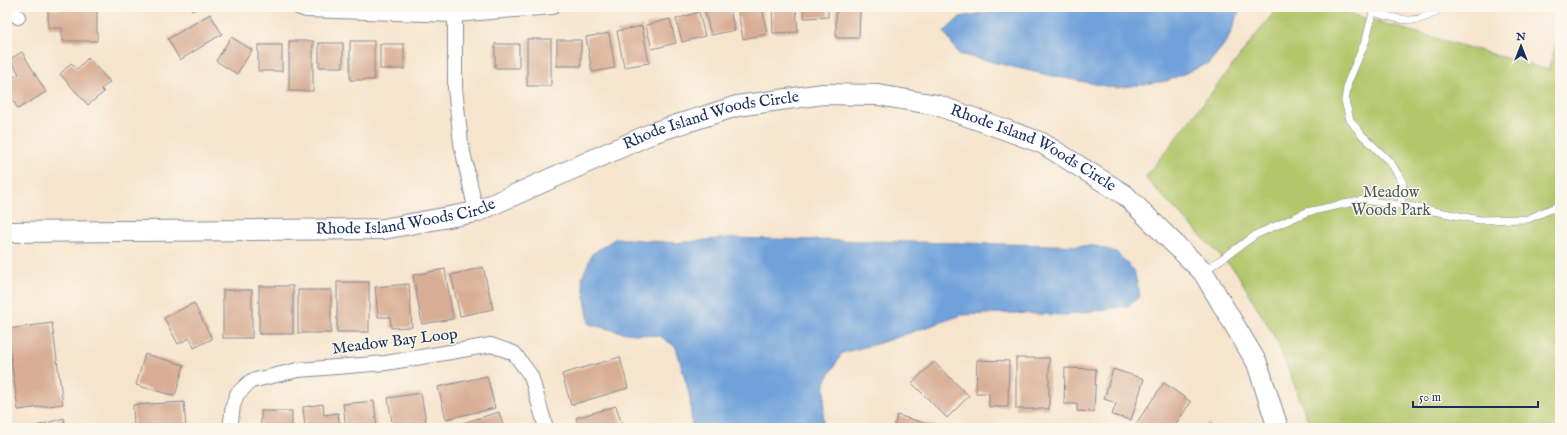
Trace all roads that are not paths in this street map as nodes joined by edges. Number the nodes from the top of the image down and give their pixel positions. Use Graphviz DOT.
graph roads {
  1 [pos="298,7"];
  2 [pos="552,7"];
  3 [pos="1442,7"];
  4 [pos="455,15"];
  5 [pos="1401,205"];
  6 [pos="1560,206"];
  7 [pos="476,212"];
  8 [pos="7,232"];
  9 [pos="1203,272"];
  10 [pos="230,428"];
  11 [pos="546,428"];
  12 [pos="1278,428"];
  1 -- 4 [label="street"];
  2 -- 4 [label="street"];
  3 -- 5 [label="lane"];
  4 -- 7 [label="street"];
  5 -- 6 [label="lane"];
  5 -- 9 [label="lane"];
  7 -- 8 [label="street, Rhode Island Woods Circle"];
  7 -- 9 [label="street, Rhode Island Woods Circle"];
  9 -- 12 [label="street, Rhode Island Woods Circle"];
  10 -- 11 [label="street, Meadow Bay Loop"];
}
